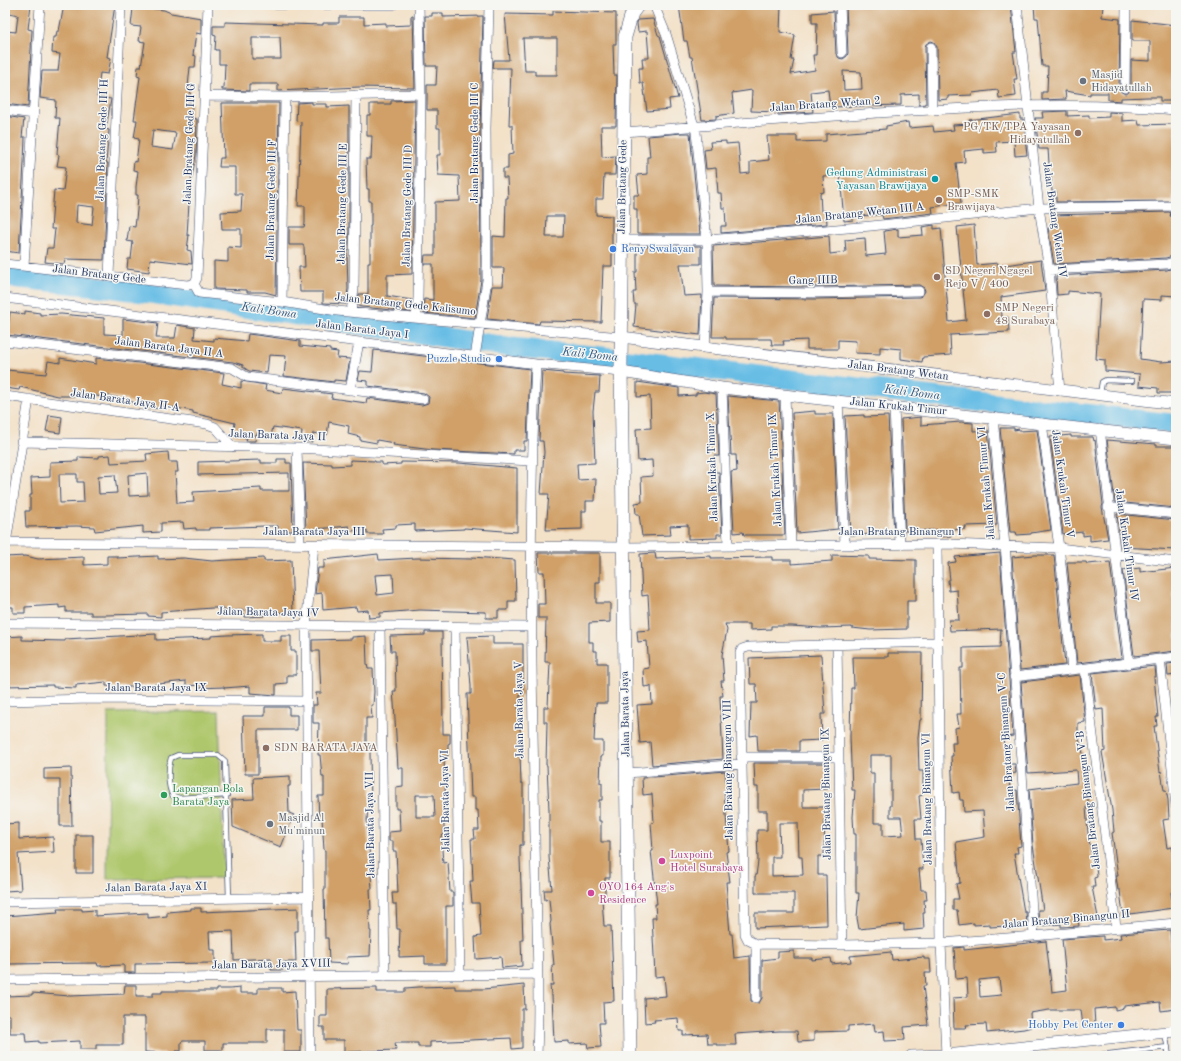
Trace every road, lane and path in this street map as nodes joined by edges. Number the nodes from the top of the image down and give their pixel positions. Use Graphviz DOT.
graph roads {
  1 [pos="40,5"];
  2 [pos="121,5"];
  3 [pos="208,5"];
  4 [pos="277,5"];
  5 [pos="286,5"];
  6 [pos="388,5"];
  7 [pos="393,5"];
  8 [pos="419,5"];
  9 [pos="489,5"];
  10 [pos="610,5"];
  11 [pos="638,5"];
  12 [pos="654,5"];
  13 [pos="840,5"];
  14 [pos="1017,5"];
  15 [pos="1126,5"];
  16 [pos="931,47"];
  17 [pos="842,53"];
  18 [pos="1125,88"];
  19 [pos="422,94"];
  20 [pos="356,95"];
  21 [pos="204,96"];
  22 [pos="285,97"];
  23 [pos="1028,105"];
  24 [pos="5,110"];
  25 [pos="932,110"];
  26 [pos="1176,110"];
  27 [pos="34,114"];
  28 [pos="695,125"];
  29 [pos="624,132"];
  30 [pos="1039,208"];
  31 [pos="1176,208"];
  32 [pos="622,240"];
  33 [pos="707,240"];
  34 [pos="1176,260"];
  35 [pos="5,264"];
  36 [pos="24,266"];
  37 [pos="1049,270"];
  38 [pos="110,276"];
  39 [pos="194,284"];
  40 [pos="919,291"];
  41 [pos="708,292"];
  42 [pos="5,298"];
  43 [pos="282,302"];
  44 [pos="350,312"];
  45 [pos="416,318"];
  46 [pos="480,328"];
  47 [pos="621,339"];
  48 [pos="5,341"];
  49 [pos="359,342"];
  50 [pos="705,348"];
  51 [pos="476,352"];
  52 [pos="536,364"];
  53 [pos="621,368"];
  54 [pos="1132,381"];
  55 [pos="722,388"];
  56 [pos="350,390"];
  57 [pos="1060,391"];
  58 [pos="785,394"];
  59 [pos="5,396"];
  60 [pos="1100,396"];
  61 [pos="29,399"];
  62 [pos="423,399"];
  63 [pos="838,400"];
  64 [pos="1176,404"];
  65 [pos="894,406"];
  66 [pos="992,418"];
  67 [pos="1042,423"];
  68 [pos="1100,429"];
  69 [pos="1176,438"];
  70 [pos="21,442"];
  71 [pos="233,446"];
  72 [pos="297,448"];
  73 [pos="531,461"];
  74 [pos="1108,507"];
  75 [pos="1176,514"];
  76 [pos="5,542"];
  77 [pos="300,544"];
  78 [pos="791,544"];
  79 [pos="845,544"];
  80 [pos="900,544"];
  81 [pos="937,544"];
  82 [pos="314,545"];
  83 [pos="530,545"];
  84 [pos="728,545"];
  85 [pos="1005,546"];
  86 [pos="624,547"];
  87 [pos="1059,548"];
  88 [pos="1115,554"];
  89 [pos="1176,562"];
  90 [pos="5,623"];
  91 [pos="306,626"];
  92 [pos="380,627"];
  93 [pos="455,627"];
  94 [pos="531,627"];
  95 [pos="938,642"];
  96 [pos="837,644"];
  97 [pos="1176,656"];
  98 [pos="1160,659"];
  99 [pos="1129,664"];
  100 [pos="1085,669"];
  101 [pos="1072,670"];
  102 [pos="1014,677"];
  103 [pos="5,701"];
  104 [pos="306,701"];
  105 [pos="839,757"];
  106 [pos="741,760"];
  107 [pos="627,773"];
  108 [pos="227,795"];
  109 [pos="1176,806"];
  110 [pos="308,897"];
  111 [pos="229,899"];
  112 [pos="5,902"];
  113 [pos="1176,923"];
  114 [pos="1116,927"];
  115 [pos="1034,936"];
  116 [pos="941,943"];
  117 [pos="756,944"];
  118 [pos="842,945"];
  119 [pos="537,974"];
  120 [pos="460,975"];
  121 [pos="385,976"];
  122 [pos="309,977"];
  123 [pos="5,980"];
  124 [pos="756,998"];
  125 [pos="1171,1031"];
  126 [pos="1168,1047"];
  127 [pos="946,1055"];
  128 [pos="310,1056"];
  129 [pos="537,1056"];
  130 [pos="630,1056"];
  131 [pos="911,1056"];
  132 [pos="1092,1056"];
  133 [pos="1169,1056"];
  1 -- 27 [label="street"];
  2 -- 38 [label="street, Jalan Bratang Gede III H"];
  3 -- 21 [label="street, Jalan Bratang Gede III G"];
  4 -- 5 [label="street"];
  5 -- 6 [label="street"];
  6 -- 7 [label="street"];
  8 -- 19 [label="street, Jalan Bratang Gede III D"];
  9 -- 46 [label="street, Jalan Bratang Gede III C"];
  10 -- 11 [label="street"];
  11 -- 29 [label="main road, Jalan Bratang Gede"];
  12 -- 28 [label="street"];
  13 -- 17 [label="street"];
  14 -- 23 [label="street, Jalan Bratang Wetan IV"];
  15 -- 18 [label="street"];
  16 -- 25 [label="street"];
  19 -- 20 [label="street"];
  19 -- 45 [label="street, Jalan Bratang Gede III D"];
  20 -- 22 [label="street"];
  20 -- 44 [label="street, Jalan Bratang Gede III E"];
  21 -- 22 [label="street"];
  21 -- 39 [label="street, Jalan Bratang Gede III G"];
  22 -- 43 [label="street, Jalan Bratang Gede III F"];
  23 -- 25 [label="street, Jalan Bratang Wetan 2"];
  23 -- 26 [label="street, Jalan Bratang Wetan 2"];
  23 -- 30 [label="street, Jalan Bratang Wetan IV"];
  24 -- 27 [label="street"];
  25 -- 28 [label="street, Jalan Bratang Wetan 2"];
  27 -- 36 [label="street"];
  28 -- 29 [label="street, Jalan Bratang Wetan 2"];
  28 -- 33 [label="street"];
  29 -- 32 [label="main road, Jalan Bratang Gede"];
  30 -- 31 [label="street, Jalan Bratang Wetan III A"];
  30 -- 33 [label="street, Jalan Bratang Wetan III A"];
  30 -- 37 [label="street, Jalan Bratang Wetan IV"];
  32 -- 33 [label="street, Jalan Bratang Wetan III A"];
  32 -- 47 [label="main road, Jalan Bratang Gede"];
  33 -- 41 [label="street"];
  34 -- 37 [label="street"];
  35 -- 36 [label="street, Jalan Bratang Gede"];
  36 -- 38 [label="street, Jalan Bratang Gede"];
  37 -- 57 [label="street, Jalan Bratang Wetan IV"];
  38 -- 39 [label="street, Jalan Bratang Gede"];
  39 -- 43 [label="street, Jalan Bratang Gede Kalisumo"];
  40 -- 41 [label="street, Gang IIIB"];
  41 -- 50 [label="street"];
  42 -- 49 [label="street, Jalan Barata Jaya I"];
  43 -- 44 [label="street, Jalan Bratang Gede Kalisumo"];
  44 -- 45 [label="street, Jalan Bratang Gede Kalisumo"];
  45 -- 46 [label="street, Jalan Bratang Gede Kalisumo"];
  46 -- 47 [label="street, Jalan Bratang Gede Kalisumo"];
  46 -- 51 [label="street, Jalan Bratang Gede III C"];
  47 -- 50 [label="street, Jalan Bratang Wetan"];
  47 -- 53 [label="main road, Jalan Bratang Gede"];
  48 -- 56 [label="street, Jalan Barata Jaya II A"];
  49 -- 51 [label="street, Jalan Barata Jaya I"];
  49 -- 56 [label="street"];
  50 -- 57 [label="street, Jalan Bratang Wetan"];
  51 -- 52 [label="street, Jalan Barata Jaya I"];
  52 -- 53 [label="street, Jalan Barata Jaya I"];
  52 -- 73 [label="street, Jalan Barata Jaya V"];
  53 -- 55 [label="street, Jalan Krukah Timur"];
  53 -- 86 [label="main road, Jalan Barata Jaya"];
  54 -- 60 [label="lane"];
  55 -- 58 [label="street, Jalan Krukah Timur"];
  55 -- 84 [label="street, Jalan Krukah Timur X"];
  56 -- 62 [label="street, Jalan Barata Jaya II A"];
  57 -- 60 [label="street, Jalan Bratang Wetan"];
  58 -- 63 [label="street, Jalan Krukah Timur"];
  58 -- 78 [label="street, Jalan Krukah Timur IX"];
  59 -- 61 [label="street, Jalan Barata Jaya II-A"];
  60 -- 64 [label="street, Jalan Bratang Wetan"];
  61 -- 70 [label="street"];
  61 -- 71 [label="street, Jalan Barata Jaya II-A"];
  63 -- 65 [label="street, Jalan Krukah Timur"];
  63 -- 79 [label="street"];
  65 -- 66 [label="street, Jalan Krukah Timur"];
  65 -- 80 [label="street"];
  66 -- 67 [label="street, Jalan Krukah Timur"];
  66 -- 85 [label="street, Jalan Krukah Timur VI"];
  67 -- 68 [label="street, Jalan Krukah Timur"];
  67 -- 87 [label="street, Jalan Krukah Timur V"];
  68 -- 69 [label="street, Jalan Krukah Timur"];
  68 -- 74 [label="street, Jalan Krukah Timur IV"];
  70 -- 71 [label="street, Jalan Barata Jaya II"];
  70 -- 76 [label="street"];
  71 -- 72 [label="street, Jalan Barata Jaya II"];
  72 -- 73 [label="street, Jalan Barata Jaya II"];
  72 -- 77 [label="street"];
  73 -- 83 [label="street, Jalan Barata Jaya V"];
  74 -- 75 [label="street"];
  74 -- 88 [label="street, Jalan Krukah Timur IV"];
  76 -- 77 [label="street, Jalan Barata Jaya III"];
  77 -- 82 [label="street, Jalan Barata Jaya III"];
  78 -- 79 [label="street, Jalan Bratang Binangun I"];
  78 -- 84 [label="street, Jalan Bratang Binangun I"];
  79 -- 80 [label="street, Jalan Bratang Binangun I"];
  80 -- 81 [label="street, Jalan Bratang Binangun I"];
  81 -- 85 [label="street, Jalan Bratang Binangun I"];
  81 -- 95 [label="street, Jalan Bratang Binangun VI"];
  82 -- 83 [label="street, Jalan Barata Jaya III"];
  82 -- 91 [label="street"];
  83 -- 86 [label="street, Jalan Barata Jaya III"];
  83 -- 94 [label="street, Jalan Barata Jaya V"];
  84 -- 86 [label="street, Jalan Bratang Binangun I"];
  85 -- 87 [label="street, Jalan Bratang Binangun I"];
  85 -- 102 [label="street, Jalan Bratang Binangun V-C"];
  86 -- 107 [label="main road, Jalan Barata Jaya"];
  87 -- 88 [label="street, Jalan Bratang Binangun I"];
  87 -- 101 [label="street"];
  88 -- 89 [label="street, Jalan Bratang Binangun I"];
  88 -- 99 [label="street, Jalan Krukah Timur IV"];
  90 -- 91 [label="street, Jalan Barata Jaya IV"];
  91 -- 92 [label="street, Jalan Barata Jaya IV"];
  91 -- 104 [label="street"];
  92 -- 93 [label="street, Jalan Barata Jaya IV"];
  92 -- 121 [label="street, Jalan Barata Jaya VII"];
  93 -- 94 [label="street, Jalan Barata Jaya IV"];
  93 -- 120 [label="street, Jalan Barata Jaya VI"];
  94 -- 119 [label="street, Jalan Barata Jaya V"];
  95 -- 96 [label="street, Jalan Bratang Binangun VIII"];
  95 -- 116 [label="street, Jalan Bratang Binangun VI"];
  96 -- 105 [label="street, Jalan Bratang Binangun IX"];
  96 -- 106 [label="street, Jalan Bratang Binangun VIII"];
  97 -- 98 [label="street"];
  98 -- 99 [label="street"];
  98 -- 109 [label="street"];
  99 -- 100 [label="street"];
  100 -- 101 [label="street"];
  100 -- 114 [label="street, Jalan Bratang Binangun V-B"];
  101 -- 102 [label="street"];
  102 -- 115 [label="street, Jalan Bratang Binangun V-C"];
  103 -- 104 [label="street, Jalan Barata Jaya IX"];
  104 -- 110 [label="street"];
  105 -- 106 [label="street"];
  105 -- 118 [label="street, Jalan Bratang Binangun IX"];
  106 -- 107 [label="street"];
  106 -- 117 [label="street, Jalan Bratang Binangun VIII"];
  107 -- 130 [label="main road, Jalan Barata Jaya"];
  108 -- 108 [label="lane"];
  108 -- 111 [label="lane"];
  110 -- 111 [label="street, Jalan Barata Jaya XI"];
  110 -- 122 [label="street"];
  111 -- 112 [label="street, Jalan Barata Jaya XI"];
  113 -- 114 [label="street, Jalan Bratang Binangun II"];
  114 -- 115 [label="street, Jalan Bratang Binangun II"];
  115 -- 116 [label="street, Jalan Bratang Binangun II"];
  116 -- 118 [label="street"];
  116 -- 127 [label="street, Jalan Bratang Binangun VI"];
  117 -- 118 [label="street"];
  117 -- 124 [label="street"];
  119 -- 120 [label="street, Jalan Barata Jaya XVIII"];
  119 -- 129 [label="street, Jalan Barata Jaya V"];
  120 -- 121 [label="street, Jalan Barata Jaya XVIII"];
  121 -- 122 [label="street, Jalan Barata Jaya XVIII"];
  122 -- 123 [label="street, Jalan Barata Jaya XVIII"];
  122 -- 128 [label="street"];
  125 -- 126 [label="lane"];
  125 -- 127 [label="street"];
  126 -- 132 [label="lane"];
  126 -- 133 [label="lane"];
  127 -- 131 [label="street"];
}
